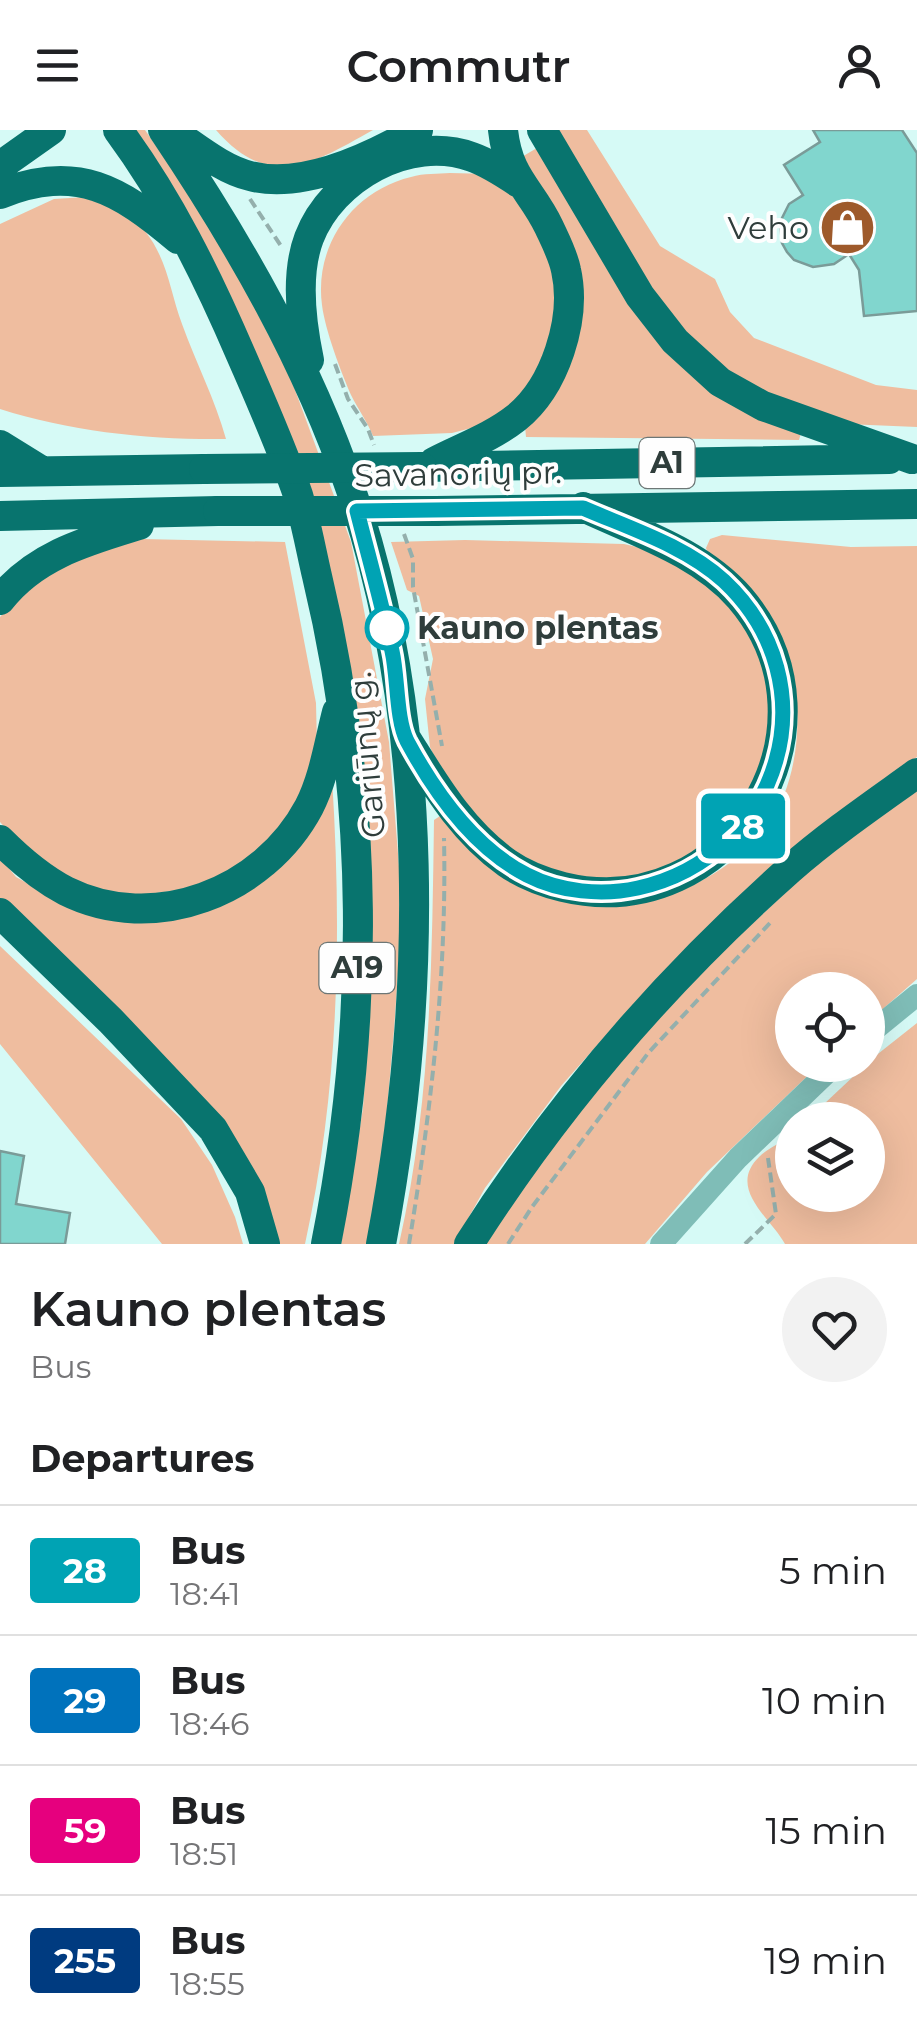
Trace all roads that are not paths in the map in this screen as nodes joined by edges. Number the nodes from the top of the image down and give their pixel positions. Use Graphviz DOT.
graph roads {
  1 [pos="51,130"];
  2 [pos="118,130"];
  3 [pos="166,130"];
  4 [pos="503,130"];
  5 [pos="543,131"];
  6 [pos="408,136"];
  7 [pos="0,166"];
  8 [pos="368,170"];
  9 [pos="519,184"];
  10 [pos="0,194"];
  11 [pos="193,251"];
  12 [pos="316,398"];
  13 [pos="0,445"];
  14 [pos="914,459"];
  15 [pos="422,467"];
  16 [pos="42,471"];
  17 [pos="0,472"];
  18 [pos="917,504"];
  19 [pos="583,508"];
  20 [pos="174,514"];
  21 [pos="0,516"];
  22 [pos="0,600"];
  23 [pos="342,692"];
  24 [pos="405,737"];
  25 [pos="917,773"];
  26 [pos="0,840"];
  27 [pos="0,912"];
  28 [pos="917,995"];
  29 [pos="885,1022"];
  30 [pos="817,1082"];
  31 [pos="265,1244"];
  32 [pos="326,1244"];
  33 [pos="381,1244"];
  34 [pos="469,1244"];
  35 [pos="661,1244"];
  1 -- 7 [label="highway"];
  2 -- 11 [label="highway, A19"];
  3 -- 6 [label="highway"];
  3 -- 12 [label="highway, Gariūnų g. / A19"];
  4 -- 9 [label="highway"];
  5 -- 14 [label="highway"];
  6 -- 8 [label="highway"];
  8 -- 9 [label="highway"];
  8 -- 12 [label="highway"];
  9 -- 15 [label="highway"];
  10 -- 11 [label="highway"];
  11 -- 23 [label="highway, Gariūnų g. / A19"];
  12 -- 24 [label="highway, Gariūnų g. / A19"];
  13 -- 16 [label="highway"];
  14 -- 15 [label="highway, Savanorių pr. / A1"];
  15 -- 16 [label="highway, Savanorių pr. / A1, bridge"];
  16 -- 17 [label="highway, Savanorių pr. / A1"];
  18 -- 19 [label="highway, Savanorių pr. / A1"];
  19 -- 20 [label="highway, Savanorių pr. / A1, bridge"];
  19 -- 24 [label="highway"];
  20 -- 21 [label="highway, Savanorių pr. / A1"];
  20 -- 22 [label="highway"];
  23 -- 26 [label="highway"];
  23 -- 32 [label="highway, Gariūnų g. / A19"];
  24 -- 33 [label="highway, Gariūnų g. / A19"];
  25 -- 34 [label="highway"];
  27 -- 31 [label="highway"];
  28 -- 29 [label="street"];
  30 -- 35 [label="street"];
}
